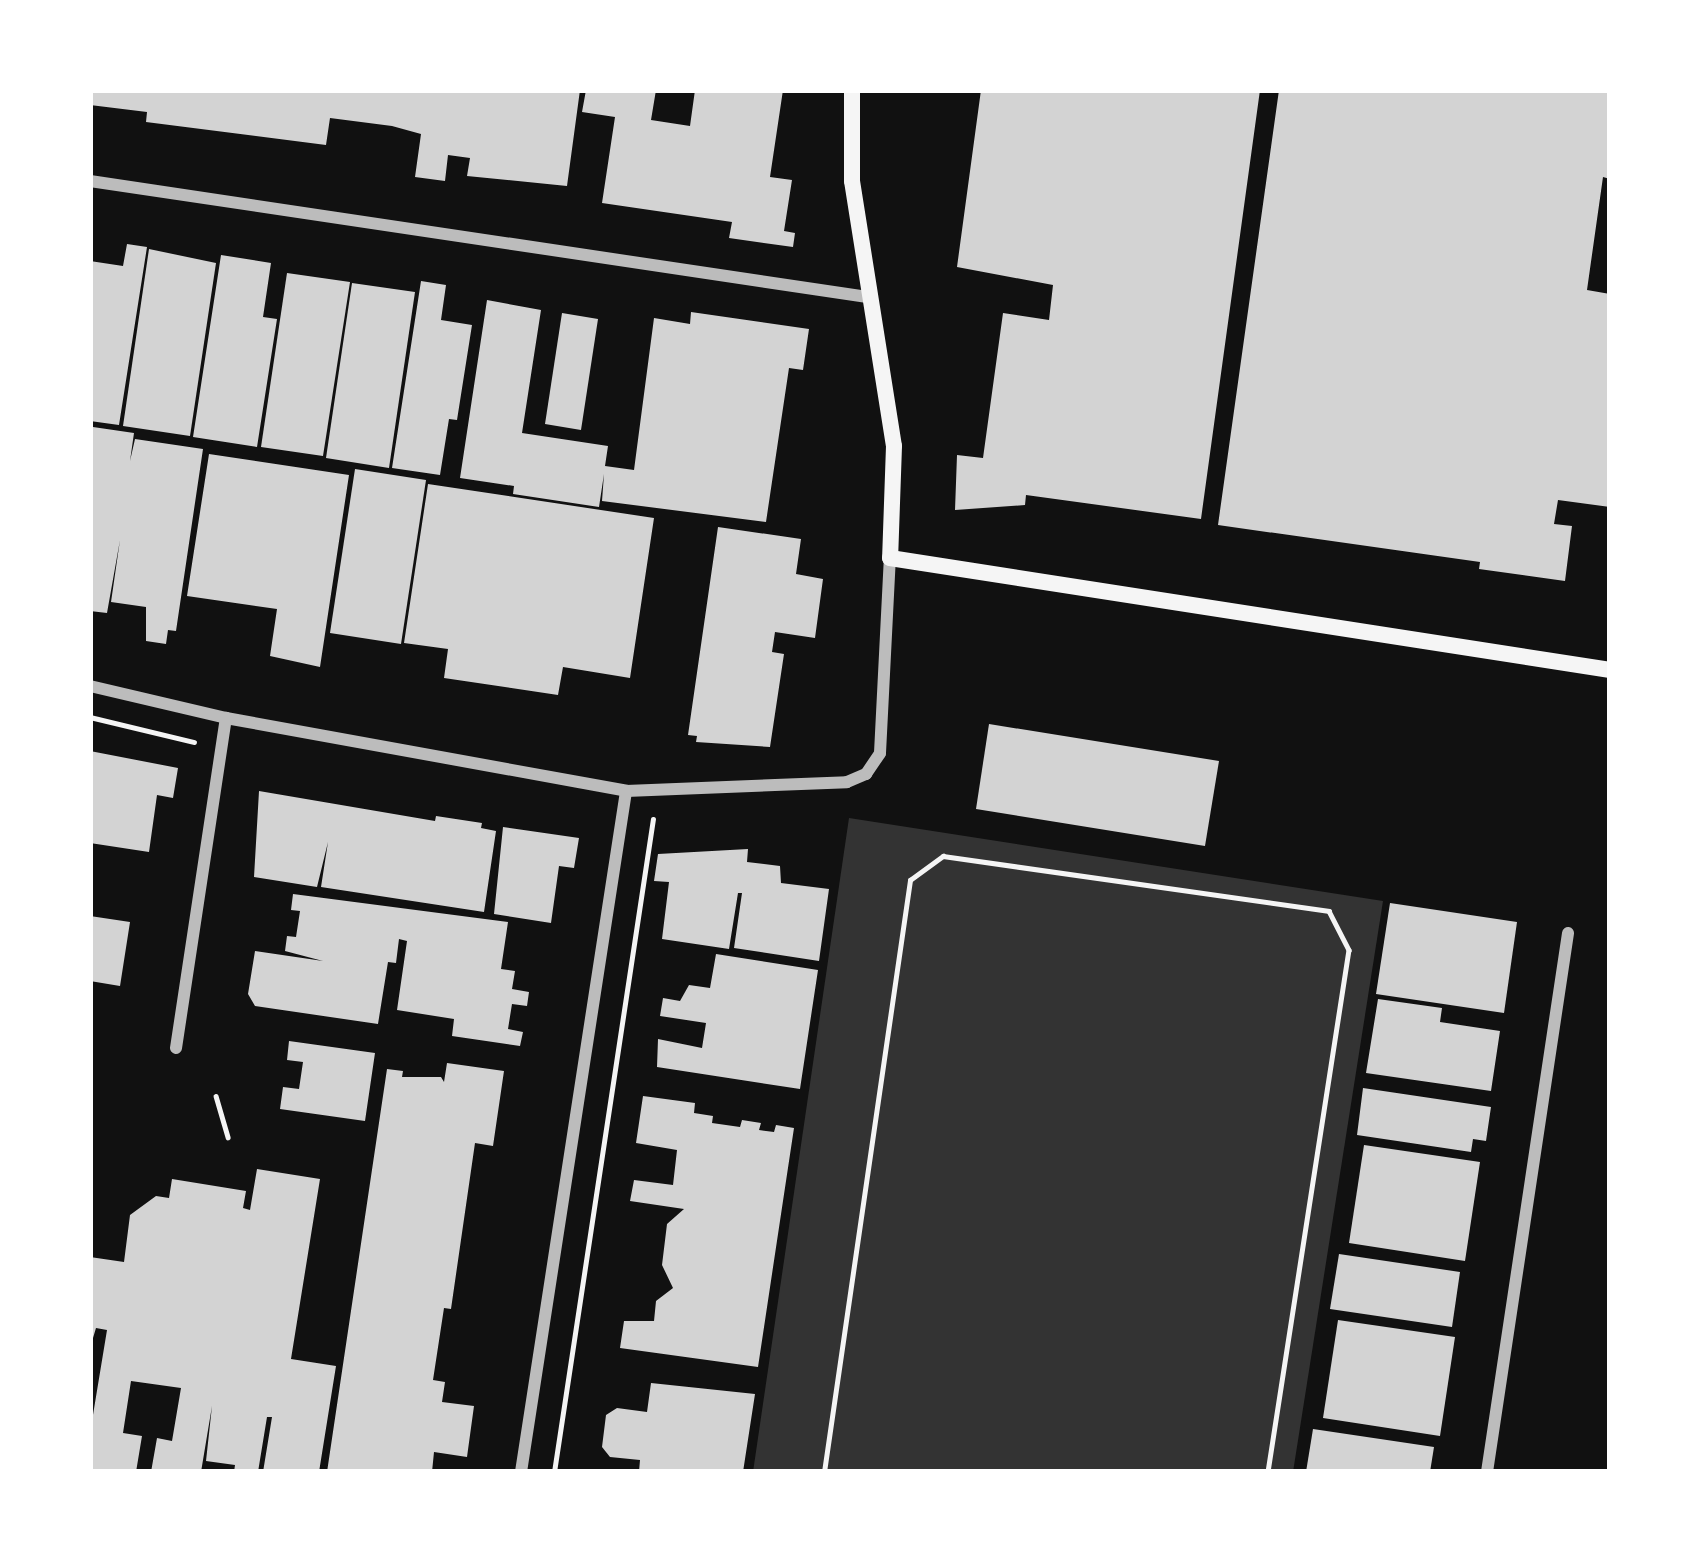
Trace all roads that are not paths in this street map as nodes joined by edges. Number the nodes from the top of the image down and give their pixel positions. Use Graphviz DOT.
graph roads {
  1 [pos="852,90"];
  2 [pos="90,181"];
  3 [pos="867,297"];
  4 [pos="890,558"];
  5 [pos="1610,670"];
  6 [pos="90,686"];
  7 [pos="226,718"];
  8 [pos="626,791"];
  9 [pos="1568,933"];
  10 [pos="176,1048"];
  11 [pos="520,1472"];
  12 [pos="1487,1472"];
  1 -- 3 [label="main road"];
  2 -- 3 [label="street"];
  3 -- 4 [label="main road"];
  4 -- 5 [label="main road"];
  4 -- 8 [label="street"];
  6 -- 7 [label="street"];
  7 -- 8 [label="street"];
  7 -- 10 [label="street"];
  8 -- 11 [label="street"];
  9 -- 12 [label="street"];
}
